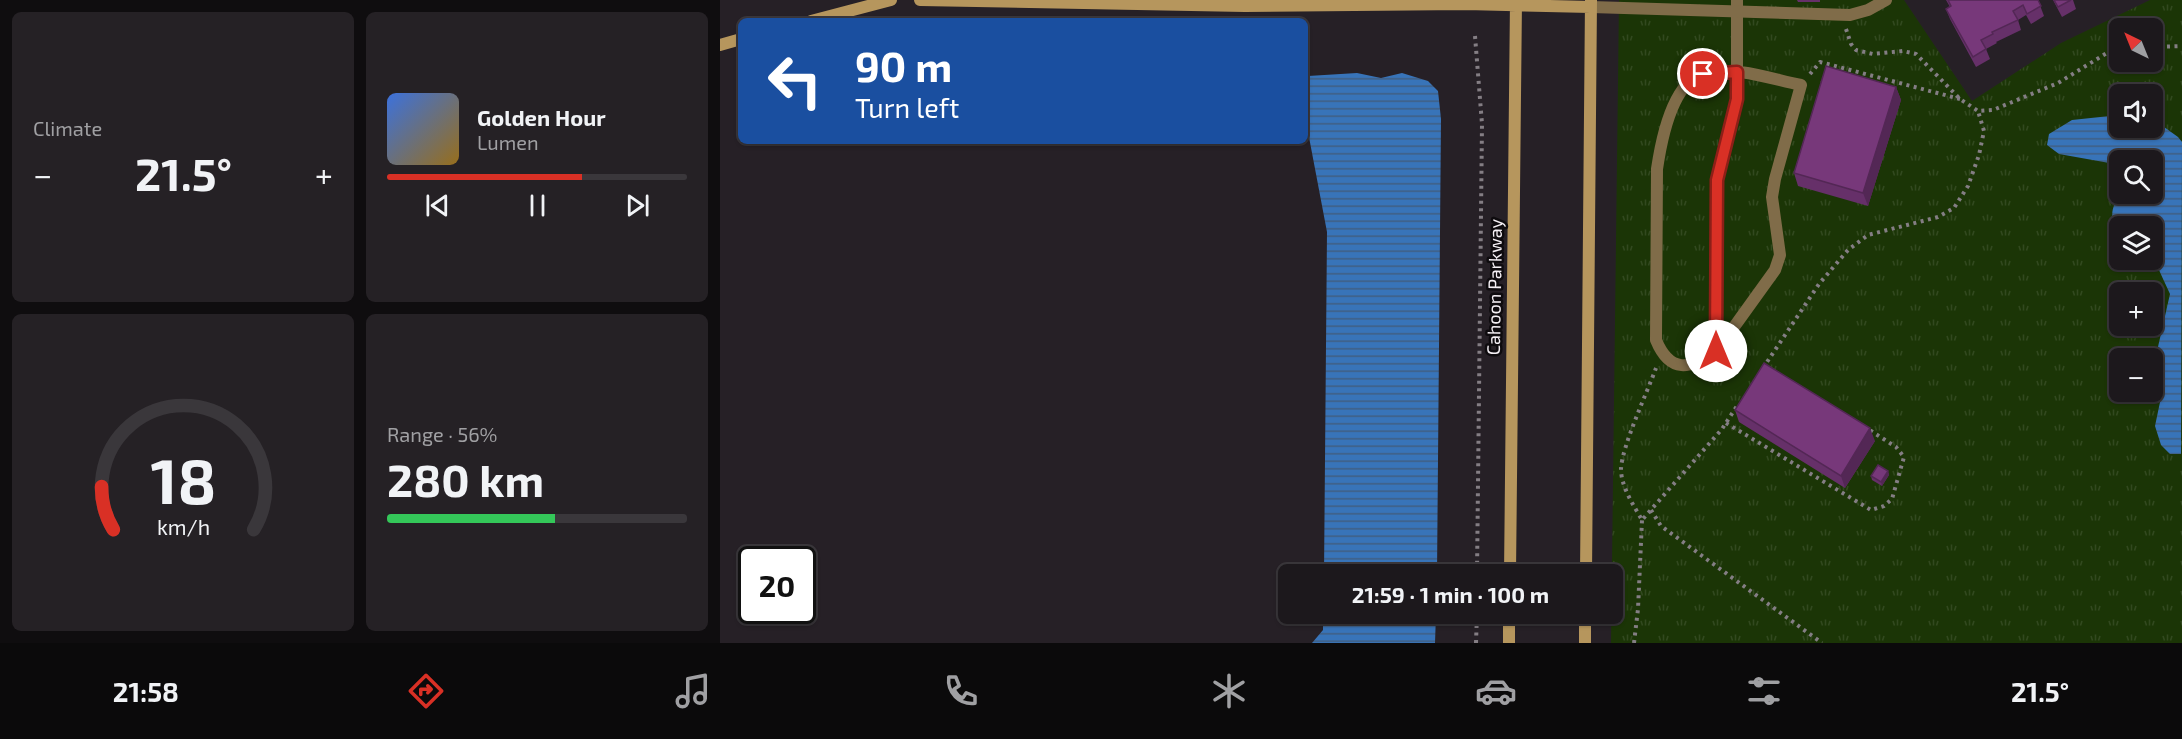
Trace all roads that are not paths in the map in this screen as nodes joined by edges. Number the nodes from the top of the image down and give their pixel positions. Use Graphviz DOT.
graph roads {
  1 [pos="891,0"];
  2 [pos="920,0"];
  3 [pos="1886,0"];
  4 [pos="1516,2"];
  5 [pos="1591,4"];
  6 [pos="1737,6"];
  7 [pos="822,18"];
  8 [pos="738,40"];
  9 [pos="720,45"];
  10 [pos="1737,72"];
  11 [pos="1716,351"];
  12 [pos="1510,564"];
  13 [pos="1586,564"];
  14 [pos="1509,624"];
  15 [pos="1585,624"];
  16 [pos="1509,643"];
  17 [pos="1585,643"];
  1 -- 7 [label="street"];
  2 -- 4 [label="street"];
  3 -- 6 [label="street"];
  4 -- 5 [label="street"];
  4 -- 12 [label="street, Cahoon Parkway"];
  5 -- 6 [label="street"];
  5 -- 13 [label="street"];
  6 -- 10 [label="street"];
  8 -- 9 [label="street"];
  10 -- 11 [label="street"];
  10 -- 11 [label="street"];
  10 -- 11 [label="street"];
  14 -- 16 [label="street"];
  15 -- 17 [label="street"];
}
